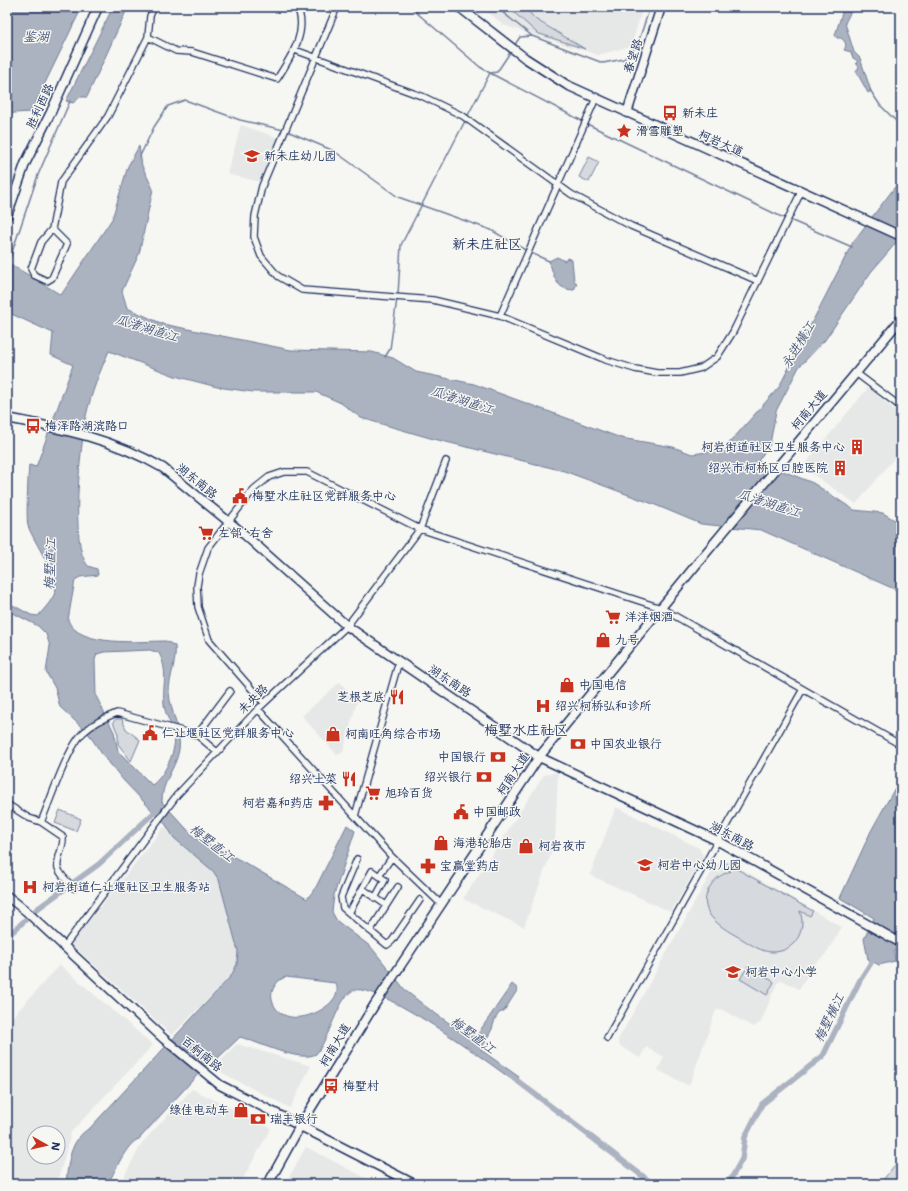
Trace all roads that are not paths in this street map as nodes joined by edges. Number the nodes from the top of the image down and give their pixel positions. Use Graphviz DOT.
graph roads {
  1 [pos="98,7"];
  2 [pos="154,7"];
  3 [pos="297,7"];
  4 [pos="337,7"];
  5 [pos="459,7"];
  6 [pos="661,7"];
  7 [pos="148,37"];
  8 [pos="295,50"];
  9 [pos="318,57"];
  10 [pos="596,98"];
  11 [pos="627,113"];
  12 [pos="558,185"];
  13 [pos="801,192"];
  14 [pos="7,216"];
  15 [pos="52,229"];
  16 [pos="901,236"];
  17 [pos="758,281"];
  18 [pos="500,316"];
  19 [pos="901,319"];
  20 [pos="856,373"];
  21 [pos="901,407"];
  22 [pos="7,418"];
  23 [pos="446,461"];
  24 [pos="228,522"];
  25 [pos="420,529"];
  26 [pos="661,608"];
  27 [pos="348,626"];
  28 [pos="399,661"];
  29 [pos="803,689"];
  30 [pos="230,691"];
  31 [pos="264,703"];
  32 [pos="258,709"];
  33 [pos="197,735"];
  34 [pos="901,745"];
  35 [pos="216,752"];
  36 [pos="539,757"];
  37 [pos="7,804"];
  38 [pos="355,816"];
  39 [pos="41,822"];
  40 [pos="718,841"];
  41 [pos="392,857"];
  42 [pos="357,859"];
  43 [pos="379,876"];
  44 [pos="398,887"];
  45 [pos="74,888"];
  46 [pos="363,889"];
  47 [pos="7,896"];
  48 [pos="375,898"];
  49 [pos="420,900"];
  50 [pos="441,904"];
  51 [pos="386,905"];
  52 [pos="349,913"];
  53 [pos="370,931"];
  54 [pos="901,943"];
  55 [pos="63,948"];
  56 [pos="607,1038"];
  57 [pos="300,1126"];
  58 [pos="268,1184"];
  59 [pos="414,1184"];
  1 -- 14 [label="street, 胜利西路"];
  2 -- 7 [label="street"];
  3 -- 8 [label="street"];
  4 -- 9 [label="street"];
  5 -- 10 [label="street, 柯岩大道"];
  6 -- 11 [label="street, 春望路"];
  7 -- 8 [label="street"];
  7 -- 15 [label="street"];
  8 -- 9 [label="street"];
  9 -- 12 [label="street"];
  9 -- 18 [label="street"];
  10 -- 11 [label="street, 柯岩大道"];
  10 -- 12 [label="street"];
  11 -- 13 [label="street, 柯岩大道"];
  12 -- 17 [label="street"];
  12 -- 18 [label="street"];
  13 -- 16 [label="street, 柯岩大道"];
  13 -- 17 [label="street"];
  15 -- 15 [label="street"];
  17 -- 18 [label="street"];
  19 -- 20 [label="street, 柯南大道"];
  20 -- 21 [label="street"];
  20 -- 26 [label="street, 柯南大道"];
  22 -- 24 [label="street, 湖东南路"];
  23 -- 25 [label="street, 未央路"];
  24 -- 25 [label="street"];
  24 -- 27 [label="street, 湖东南路"];
  24 -- 31 [label="street"];
  25 -- 26 [label="street"];
  25 -- 27 [label="street, 未央路"];
  26 -- 29 [label="street"];
  26 -- 36 [label="street, 柯南大道"];
  27 -- 28 [label="street, 湖东南路"];
  27 -- 31 [label="street, 未央路"];
  28 -- 36 [label="street, 湖东南路"];
  28 -- 38 [label="street"];
  29 -- 34 [label="street"];
  29 -- 40 [label="street"];
  30 -- 33 [label="street"];
  31 -- 32 [label="street, 未央路"];
  32 -- 35 [label="street, 未央路"];
  32 -- 38 [label="street"];
  33 -- 35 [label="street"];
  33 -- 39 [label="street"];
  35 -- 55 [label="street, 未央路"];
  36 -- 40 [label="street, 湖东南路"];
  36 -- 50 [label="street, 柯南大道"];
  37 -- 39 [label="street"];
  38 -- 41 [label="street"];
  39 -- 45 [label="street"];
  40 -- 54 [label="street, 湖东南路"];
  40 -- 56 [label="street"];
  41 -- 43 [label="street"];
  41 -- 50 [label="street"];
  42 -- 52 [label="street"];
  43 -- 46 [label="street"];
  43 -- 48 [label="street"];
  44 -- 51 [label="street"];
  46 -- 48 [label="street"];
  46 -- 52 [label="street"];
  47 -- 55 [label="street, 百舸南路"];
  48 -- 51 [label="street"];
  49 -- 53 [label="street"];
  50 -- 57 [label="street, 柯南大道"];
  51 -- 53 [label="street"];
  52 -- 53 [label="street"];
  55 -- 57 [label="street, 百舸南路"];
  57 -- 58 [label="street, 柯南大道"];
  57 -- 59 [label="street, 百舸南路"];
}
